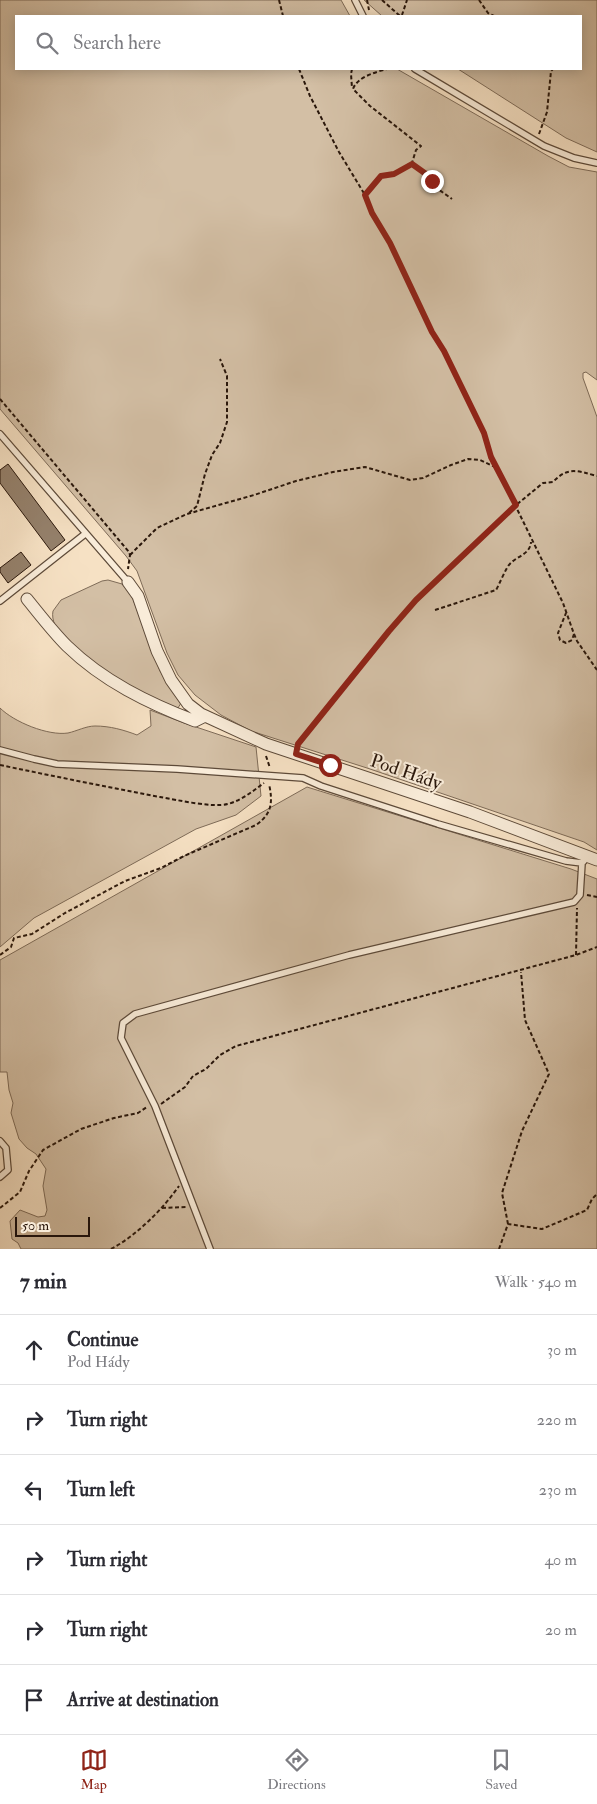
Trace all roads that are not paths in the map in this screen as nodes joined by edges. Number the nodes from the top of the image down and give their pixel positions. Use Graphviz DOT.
graph roads {
  1 [pos="355,0"];
  2 [pos="362,15"];
  3 [pos="417,70"];
  4 [pos="597,163"];
  5 [pos="0,434"];
  6 [pos="85,534"];
  7 [pos="128,582"];
  8 [pos="17,588"];
  9 [pos="27,600"];
  10 [pos="0,601"];
  11 [pos="205,716"];
  12 [pos="0,750"];
  13 [pos="589,860"];
  14 [pos="0,1141"];
  15 [pos="0,1177"];
  16 [pos="210,1249"];
  1 -- 2 [label="lane"];
  3 -- 4 [label="lane"];
  5 -- 6 [label="lane"];
  6 -- 7 [label="lane"];
  6 -- 8 [label="lane"];
  7 -- 11 [label="street, Pod Hády"];
  8 -- 9 [label="lane"];
  8 -- 10 [label="lane"];
  9 -- 11 [label="street, Pod Hády"];
  11 -- 13 [label="street, Pod Hády"];
  12 -- 13 [label="lane"];
  13 -- 16 [label="lane"];
  14 -- 15 [label="lane"];
}
